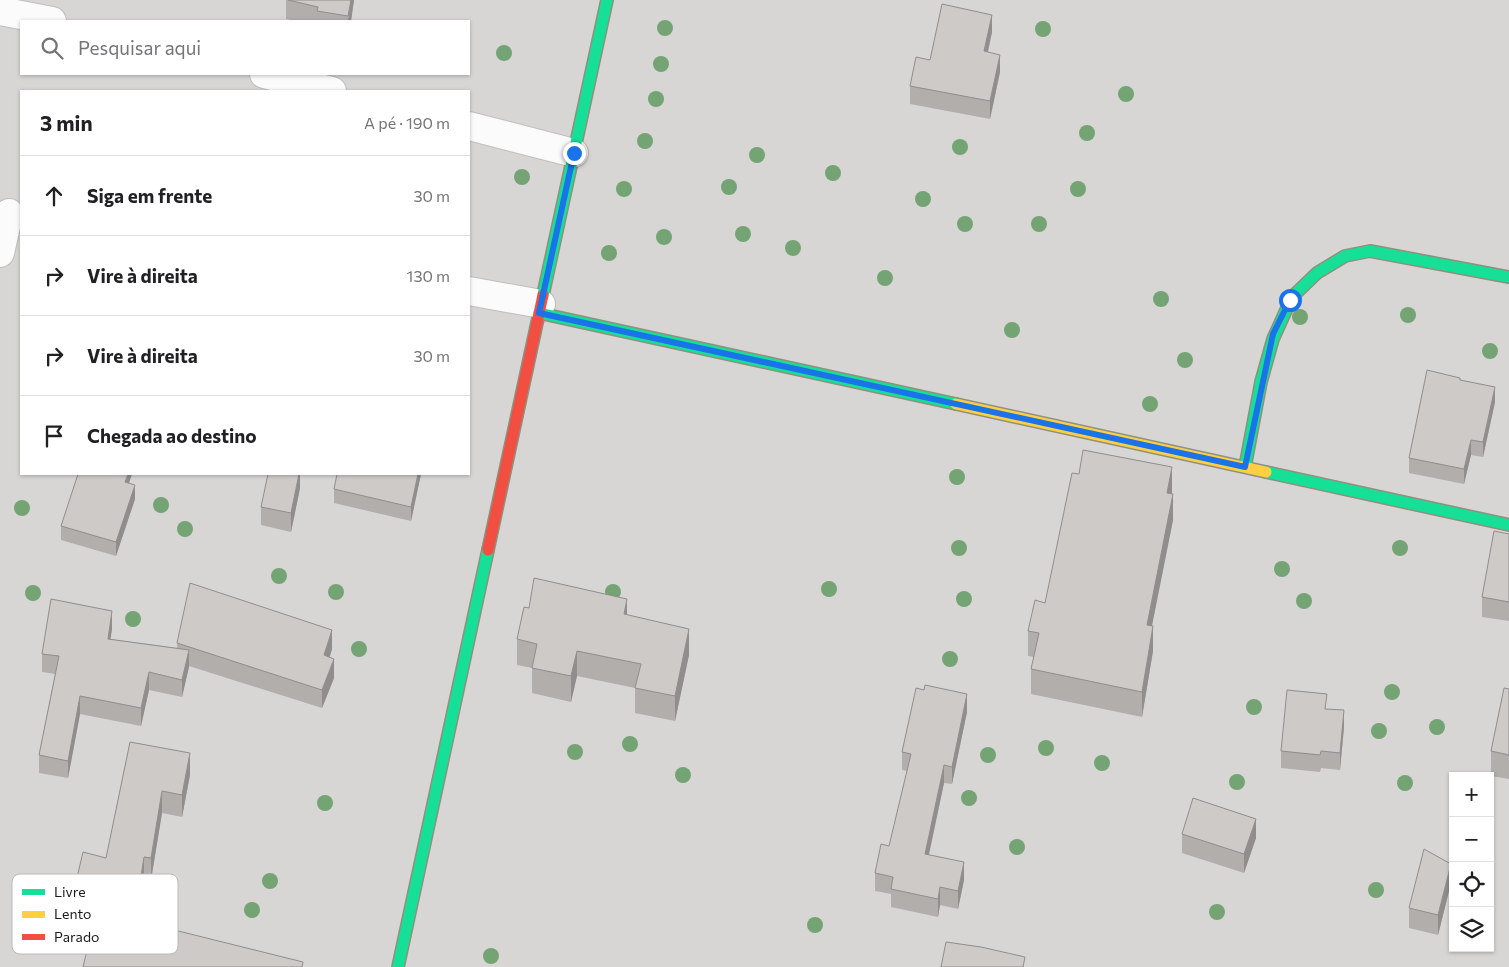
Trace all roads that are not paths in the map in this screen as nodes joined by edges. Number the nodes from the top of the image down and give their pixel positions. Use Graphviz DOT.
graph roads {
  1 [pos="607,0"];
  2 [pos="0,11"];
  3 [pos="47,20"];
  4 [pos="268,75"];
  5 [pos="328,90"];
  6 [pos="470,126"];
  7 [pos="574,153"];
  8 [pos="10,213"];
  9 [pos="0,252"];
  10 [pos="1509,277"];
  11 [pos="470,291"];
  12 [pos="540,309"];
  13 [pos="1245,467"];
  14 [pos="1509,525"];
  15 [pos="398,967"];
  1 -- 7 [label="street"];
  2 -- 3 [label="street"];
  4 -- 5 [label="street"];
  6 -- 7 [label="street"];
  7 -- 12 [label="street"];
  8 -- 9 [label="street"];
  10 -- 13 [label="street"];
  11 -- 12 [label="street"];
  12 -- 13 [label="street"];
  12 -- 15 [label="street"];
  13 -- 14 [label="street"];
}
